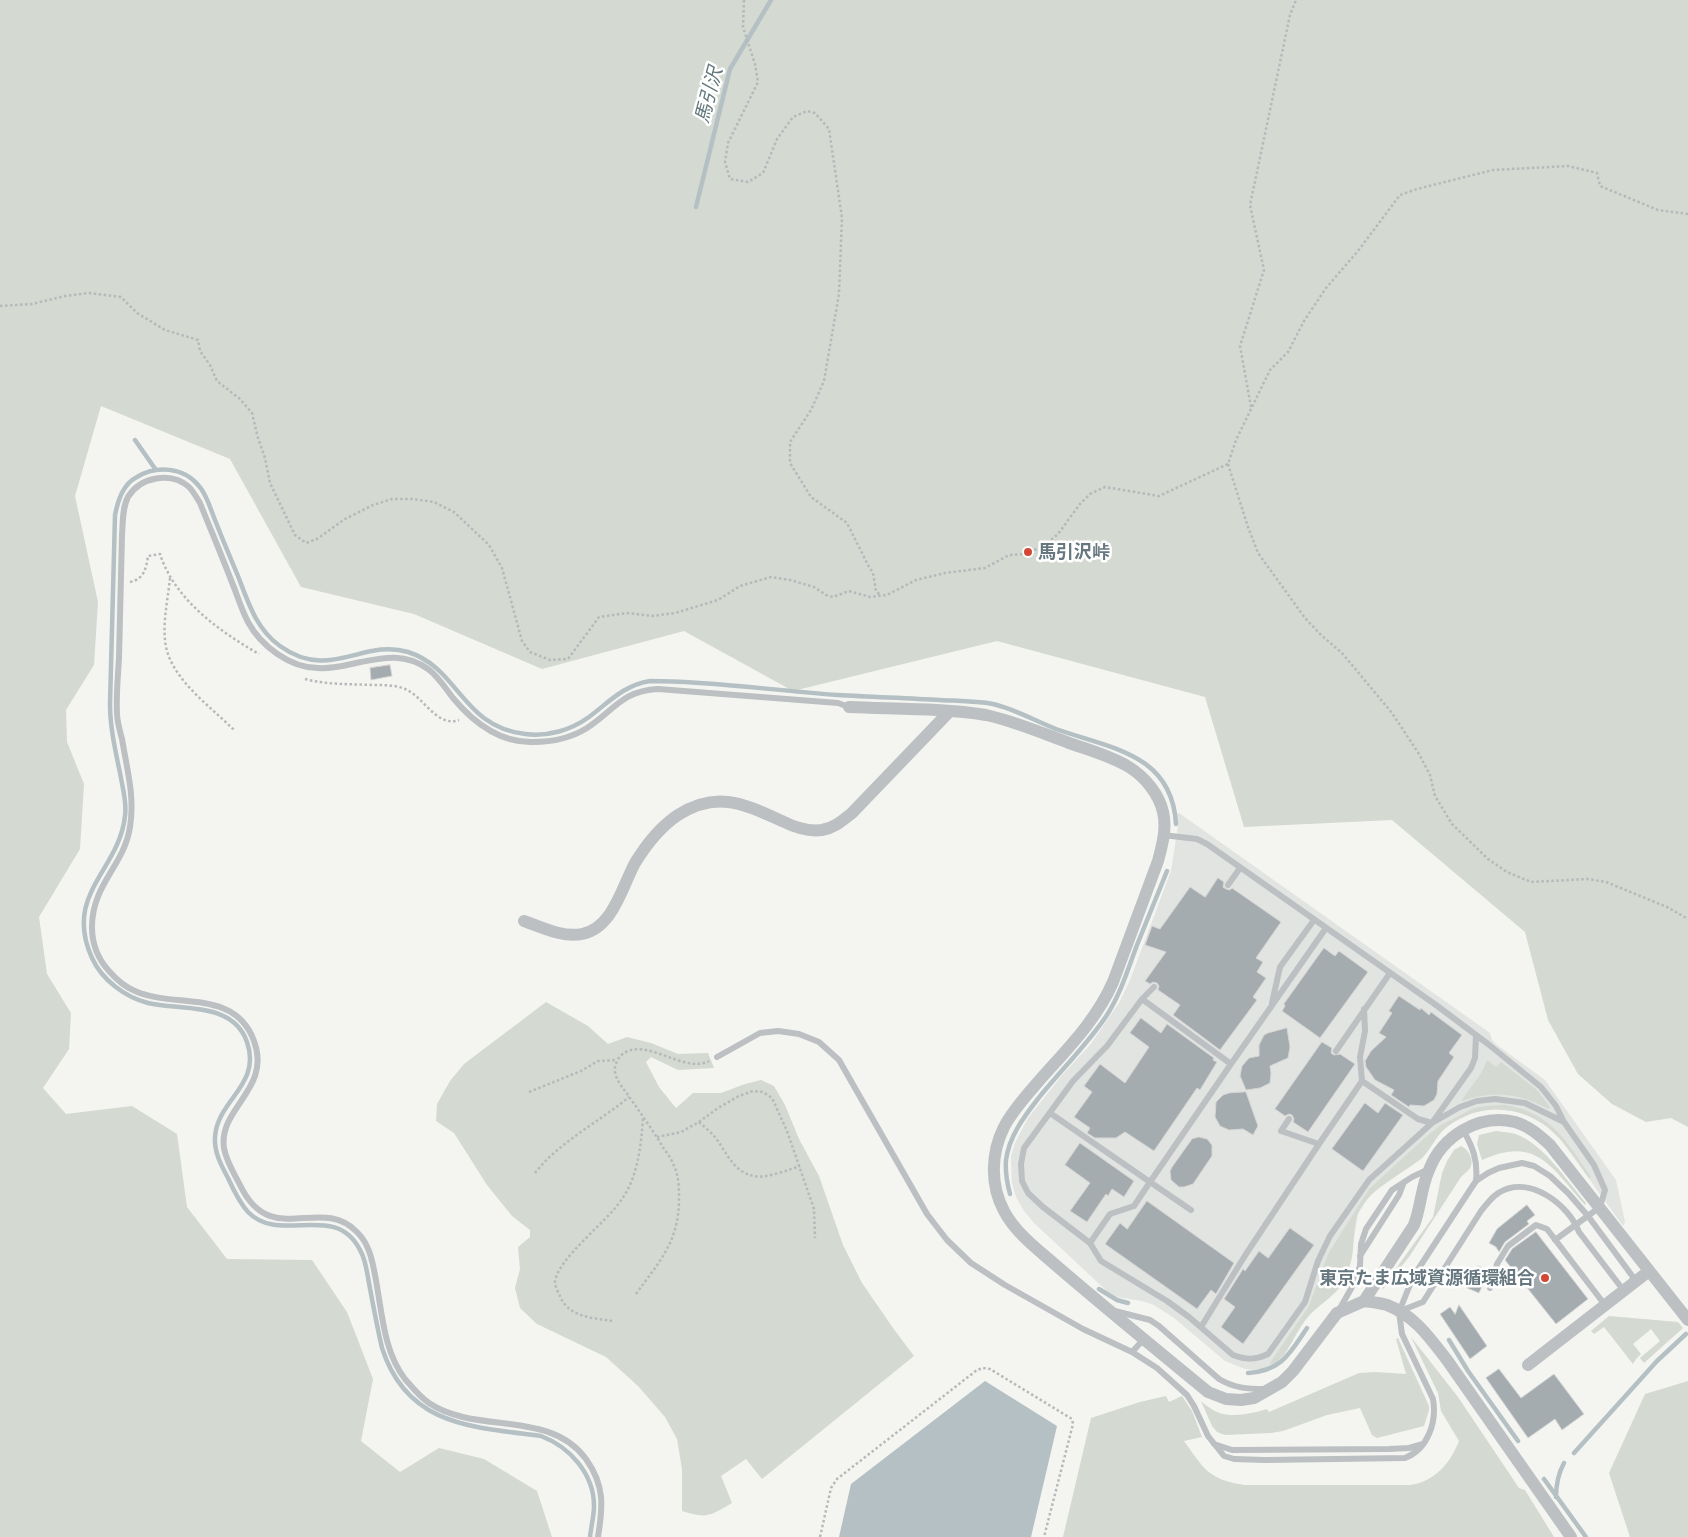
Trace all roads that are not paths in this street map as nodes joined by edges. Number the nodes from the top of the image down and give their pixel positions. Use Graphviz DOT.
graph roads {
  1 [pos="849,707"];
  2 [pos="949,712"];
  3 [pos="1163,835"];
  4 [pos="1240,868"];
  5 [pos="1228,885"];
  6 [pos="1314,920"];
  7 [pos="524,921"];
  8 [pos="1326,928"];
  9 [pos="1390,972"];
  10 [pos="1154,987"];
  11 [pos="1142,999"];
  12 [pos="1271,1007"];
  13 [pos="1364,1009"];
  14 [pos="1476,1035"];
  15 [pos="1336,1051"];
  16 [pos="718,1057"];
  17 [pos="1231,1064"];
  18 [pos="1362,1082"];
  19 [pos="1050,1113"];
  20 [pos="1289,1119"];
  21 [pos="1564,1122"];
  22 [pos="1432,1123"];
  23 [pos="1463,1130"];
  24 [pos="1319,1144"];
  25 [pos="1428,1170"];
  26 [pos="1476,1181"];
  27 [pos="1150,1182"];
  28 [pos="1404,1182"];
  29 [pos="1600,1207"];
  30 [pos="1191,1210"];
  31 [pos="1588,1216"];
  32 [pos="1576,1225"];
  33 [pos="1555,1240"];
  34 [pos="1090,1243"];
  35 [pos="1360,1256"];
  36 [pos="1649,1270"];
  37 [pos="1636,1281"];
  38 [pos="1620,1286"];
  39 [pos="1490,1288"];
  40 [pos="1364,1301"];
  41 [pos="1605,1305"];
  42 [pos="1109,1310"];
  43 [pos="1399,1312"];
  44 [pos="1337,1313"];
  45 [pos="1688,1320"];
  46 [pos="1201,1327"];
  47 [pos="1144,1339"];
  48 [pos="1132,1352"];
  49 [pos="1528,1365"];
  50 [pos="1271,1389"];
  51 [pos="598,1537"];
  52 [pos="1571,1537"];
  1 -- 2 [label="street"];
  1 -- 51 [label="lane"];
  2 -- 3 [label="street"];
  2 -- 7 [label="street"];
  3 -- 4 [label="lane"];
  3 -- 42 [label="street"];
  4 -- 5 [label="lane"];
  4 -- 6 [label="lane"];
  6 -- 8 [label="lane"];
  6 -- 12 [label="lane"];
  8 -- 9 [label="lane"];
  8 -- 12 [label="lane"];
  9 -- 13 [label="lane"];
  9 -- 14 [label="lane"];
  10 -- 11 [label="lane"];
  11 -- 17 [label="lane"];
  11 -- 19 [label="lane"];
  12 -- 17 [label="lane"];
  13 -- 15 [label="lane"];
  13 -- 18 [label="lane"];
  14 -- 21 [label="lane"];
  14 -- 22 [label="lane"];
  16 -- 48 [label="lane"];
  17 -- 27 [label="lane"];
  18 -- 22 [label="lane"];
  18 -- 24 [label="lane"];
  19 -- 27 [label="lane"];
  19 -- 34 [label="lane"];
  20 -- 24 [label="lane"];
  21 -- 22 [label="lane"];
  21 -- 29 [label="lane"];
  22 -- 46 [label="lane"];
  23 -- 25 [label="street"];
  23 -- 26 [label="lane"];
  23 -- 29 [label="street"];
  24 -- 46 [label="lane"];
  25 -- 28 [label="lane"];
  25 -- 40 [label="street"];
  26 -- 31 [label="lane"];
  26 -- 43 [label="lane"];
  27 -- 30 [label="lane"];
  27 -- 34 [label="lane"];
  28 -- 35 [label="lane"];
  28 -- 35 [label="lane"];
  29 -- 31 [label="lane"];
  29 -- 36 [label="street"];
  31 -- 32 [label="lane"];
  31 -- 37 [label="lane"];
  32 -- 33 [label="lane"];
  32 -- 38 [label="lane"];
  32 -- 43 [label="lane"];
  33 -- 39 [label="lane"];
  33 -- 41 [label="lane"];
  34 -- 46 [label="lane"];
  35 -- 44 [label="lane"];
  36 -- 37 [label="street"];
  36 -- 45 [label="street"];
  37 -- 38 [label="street"];
  38 -- 41 [label="street"];
  40 -- 43 [label="street"];
  40 -- 44 [label="street"];
  41 -- 49 [label="street"];
  42 -- 47 [label="street"];
  42 -- 50 [label="lane"];
  43 -- 48 [label="lane"];
  43 -- 52 [label="street"];
  44 -- 50 [label="street"];
  47 -- 48 [label="lane"];
  47 -- 50 [label="street"];
}
